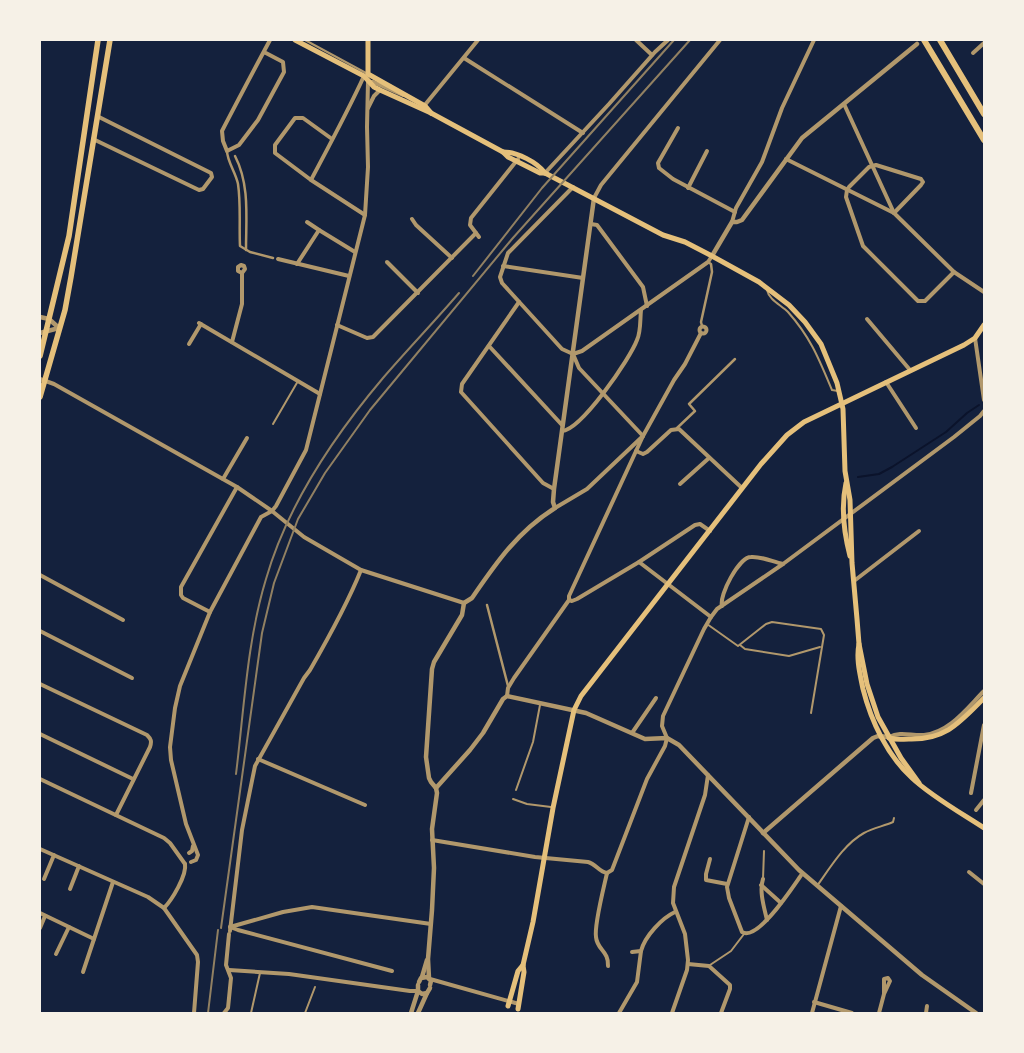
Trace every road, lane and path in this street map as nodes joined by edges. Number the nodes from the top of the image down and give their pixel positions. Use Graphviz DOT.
graph roads {
  1 [pos="98,40"];
  2 [pos="110,40"];
  3 [pos="270,40"];
  4 [pos="295,40"];
  5 [pos="305,40"];
  6 [pos="368,40"];
  7 [pos="478,40"];
  8 [pos="636,40"];
  9 [pos="668,40"];
  10 [pos="720,40"];
  11 [pos="814,40"];
  12 [pos="924,40"];
  13 [pos="940,40"];
  14 [pos="984,43"];
  15 [pos="917,44"];
  16 [pos="264,52"];
  17 [pos="973,53"];
  18 [pos="652,55"];
  19 [pos="464,58"];
  20 [pos="366,75"];
  21 [pos="368,82"];
  22 [pos="380,90"];
  23 [pos="403,98"];
  24 [pos="844,104"];
  25 [pos="425,106"];
  26 [pos="367,110"];
  27 [pos="431,113"];
  28 [pos="984,114"];
  29 [pos="97,116"];
  30 [pos="678,128"];
  31 [pos="583,133"];
  32 [pos="93,139"];
  33 [pos="332,139"];
  34 [pos="984,140"];
  35 [pos="228,151"];
  36 [pos="707,151"];
  37 [pos="235,156"];
  38 [pos="518,159"];
  39 [pos="786,159"];
  40 [pos="872,166"];
  41 [pos="545,173"];
  42 [pos="311,180"];
  43 [pos="573,187"];
  44 [pos="688,188"];
  45 [pos="847,190"];
  46 [pos="594,198"];
  47 [pos="735,212"];
  48 [pos="894,213"];
  49 [pos="365,215"];
  50 [pos="412,219"];
  51 [pos="307,222"];
  52 [pos="732,222"];
  53 [pos="591,224"];
  54 [pos="319,230"];
  55 [pos="246,250"];
  56 [pos="355,252"];
  57 [pos="712,256"];
  58 [pos="272,258"];
  59 [pos="452,258"];
  60 [pos="278,259"];
  61 [pos="387,262"];
  62 [pos="708,262"];
  63 [pos="297,264"];
  64 [pos="503,266"];
  65 [pos="954,272"];
  66 [pos="242,273"];
  67 [pos="350,276"];
  68 [pos="584,278"];
  69 [pos="418,292"];
  70 [pos="984,292"];
  71 [pos="519,302"];
  72 [pos="647,306"];
  73 [pos="641,310"];
  74 [pos="40,317"];
  75 [pos="49,319"];
  76 [pos="867,319"];
  77 [pos="338,325"];
  78 [pos="984,325"];
  79 [pos="702,326"];
  80 [pos="60,328"];
  81 [pos="43,332"];
  82 [pos="975,338"];
  83 [pos="232,342"];
  84 [pos="189,344"];
  85 [pos="489,346"];
  86 [pos="40,354"];
  87 [pos="573,354"];
  88 [pos="735,360"];
  89 [pos="910,370"];
  90 [pos="42,379"];
  91 [pos="298,381"];
  92 [pos="886,382"];
  93 [pos="604,393"];
  94 [pos="320,394"];
  95 [pos="40,397"];
  96 [pos="984,400"];
  97 [pos="984,411"];
  98 [pos="273,424"];
  99 [pos="562,428"];
  100 [pos="916,428"];
  101 [pos="677,429"];
  102 [pos="644,436"];
  103 [pos="247,438"];
  104 [pos="630,448"];
  105 [pos="637,451"];
  106 [pos="709,458"];
  107 [pos="223,479"];
  108 [pos="846,482"];
  109 [pos="680,484"];
  110 [pos="237,487"];
  111 [pos="742,488"];
  112 [pos="554,489"];
  113 [pos="555,508"];
  114 [pos="272,511"];
  115 [pos="850,513"];
  116 [pos="845,517"];
  117 [pos="710,531"];
  118 [pos="919,531"];
  119 [pos="640,562"];
  120 [pos="852,563"];
  121 [pos="782,564"];
  122 [pos="361,570"];
  123 [pos="40,575"];
  124 [pos="854,581"];
  125 [pos="668,585"];
  126 [pos="569,600"];
  127 [pos="464,603"];
  128 [pos="487,605"];
  129 [pos="722,606"];
  130 [pos="210,612"];
  131 [pos="711,617"];
  132 [pos="123,620"];
  133 [pos="707,624"];
  134 [pos="40,630"];
  135 [pos="859,644"];
  136 [pos="740,645"];
  137 [pos="821,647"];
  138 [pos="132,678"];
  139 [pos="40,684"];
  140 [pos="508,687"];
  141 [pos="984,691"];
  142 [pos="506,696"];
  143 [pos="656,698"];
  144 [pos="984,698"];
  145 [pos="540,703"];
  146 [pos="574,710"];
  147 [pos="811,713"];
  148 [pos="984,725"];
  149 [pos="632,733"];
  150 [pos="40,734"];
  151 [pos="881,736"];
  152 [pos="889,737"];
  153 [pos="667,738"];
  154 [pos="983,743"];
  155 [pos="258,758"];
  156 [pos="708,775"];
  157 [pos="40,779"];
  158 [pos="133,779"];
  159 [pos="920,783"];
  160 [pos="436,788"];
  161 [pos="516,790"];
  162 [pos="971,793"];
  163 [pos="513,799"];
  164 [pos="984,800"];
  165 [pos="365,804"];
  166 [pos="553,808"];
  167 [pos="976,810"];
  168 [pos="116,815"];
  169 [pos="748,817"];
  170 [pos="894,818"];
  171 [pos="984,828"];
  172 [pos="763,833"];
  173 [pos="432,840"];
  174 [pos="193,846"];
  175 [pos="40,849"];
  176 [pos="764,851"];
  177 [pos="54,855"];
  178 [pos="179,856"];
  179 [pos="544,858"];
  180 [pos="710,859"];
  181 [pos="188,863"];
  182 [pos="80,866"];
  183 [pos="969,872"];
  184 [pos="607,873"];
  185 [pos="802,874"];
  186 [pos="44,879"];
  187 [pos="763,879"];
  188 [pos="113,882"];
  189 [pos="728,884"];
  190 [pos="984,884"];
  191 [pos="761,885"];
  192 [pos="817,886"];
  193 [pos="70,889"];
  194 [pos="781,903"];
  195 [pos="841,906"];
  196 [pos="164,908"];
  197 [pos="675,912"];
  198 [pos="40,913"];
  199 [pos="45,916"];
  200 [pos="767,920"];
  201 [pos="431,924"];
  202 [pos="69,927"];
  203 [pos="40,928"];
  204 [pos="230,930"];
  205 [pos="746,934"];
  206 [pos="94,939"];
  207 [pos="641,951"];
  208 [pos="632,952"];
  209 [pos="56,954"];
  210 [pos="428,959"];
  211 [pos="688,964"];
  212 [pos="523,965"];
  213 [pos="608,966"];
  214 [pos="709,966"];
  215 [pos="228,970"];
  216 [pos="392,971"];
  217 [pos="84,972"];
  218 [pos="260,973"];
  219 [pos="429,979"];
  220 [pos="419,984"];
  221 [pos="315,987"];
  222 [pos="429,989"];
  223 [pos="884,994"];
  224 [pos="814,1002"];
  225 [pos="927,1006"];
  226 [pos="508,1007"];
  227 [pos="518,1009"];
  228 [pos="194,1013"];
  229 [pos="224,1013"];
  230 [pos="251,1013"];
  231 [pos="306,1013"];
  232 [pos="411,1013"];
  233 [pos="418,1013"];
  234 [pos="619,1013"];
  235 [pos="672,1013"];
  236 [pos="721,1013"];
  237 [pos="812,1013"];
  238 [pos="852,1013"];
  239 [pos="879,1013"];
  240 [pos="926,1013"];
  241 [pos="976,1013"];
  1 -- 75 [label="main road"];
  2 -- 29 [label="main road"];
  3 -- 16 [label="street"];
  4 -- 20 [label="main road"];
  5 -- 20 [label="lane"];
  6 -- 20 [label="main road"];
  7 -- 19 [label="street"];
  8 -- 18 [label="street"];
  9 -- 18 [label="street"];
  10 -- 46 [label="street"];
  11 -- 47 [label="street"];
  12 -- 34 [label="highway"];
  13 -- 28 [label="highway"];
  14 -- 17 [label="street"];
  15 -- 24 [label="street"];
  16 -- 35 [label="street"];
  16 -- 35 [label="street"];
  18 -- 31 [label="street"];
  19 -- 25 [label="street"];
  19 -- 31 [label="street"];
  20 -- 21 [label="main road"];
  20 -- 23 [label="main road"];
  20 -- 33 [label="street"];
  21 -- 22 [label="main road"];
  21 -- 23 [label="street"];
  21 -- 26 [label="street"];
  22 -- 23 [label="main road"];
  22 -- 26 [label="street"];
  23 -- 25 [label="main road"];
  23 -- 27 [label="main road"];
  24 -- 39 [label="street"];
  24 -- 40 [label="street"];
  25 -- 27 [label="main road"];
  26 -- 49 [label="street"];
  27 -- 38 [label="main road"];
  29 -- 32 [label="main road"];
  29 -- 32 [label="street"];
  30 -- 44 [label="street"];
  31 -- 41 [label="street"];
  32 -- 80 [label="main road"];
  33 -- 42 [label="street"];
  33 -- 42 [label="street"];
  35 -- 55 [label="street"];
  36 -- 44 [label="street"];
  37 -- 55 [label="street"];
  38 -- 41 [label="main road"];
  38 -- 59 [label="street"];
  39 -- 45 [label="street"];
  39 -- 52 [label="street"];
  40 -- 45 [label="street"];
  40 -- 48 [label="street"];
  40 -- 48 [label="street"];
  41 -- 43 [label="main road"];
  42 -- 49 [label="street"];
  43 -- 46 [label="main road"];
  43 -- 64 [label="street"];
  44 -- 47 [label="street"];
  45 -- 48 [label="street"];
  45 -- 65 [label="street"];
  46 -- 53 [label="street"];
  46 -- 57 [label="main road"];
  47 -- 52 [label="street"];
  48 -- 65 [label="street"];
  49 -- 56 [label="street"];
  50 -- 59 [label="street"];
  51 -- 54 [label="street"];
  52 -- 57 [label="street"];
  53 -- 68 [label="street"];
  53 -- 72 [label="street"];
  54 -- 56 [label="street"];
  54 -- 63 [label="street"];
  55 -- 58 [label="street"];
  56 -- 67 [label="street"];
  57 -- 62 [label="street"];
  57 -- 108 [label="main road"];
  59 -- 69 [label="street"];
  60 -- 63 [label="street"];
  61 -- 69 [label="street"];
  62 -- 72 [label="street"];
  62 -- 79 [label="street"];
  63 -- 67 [label="street"];
  64 -- 68 [label="street"];
  64 -- 71 [label="street"];
  65 -- 70 [label="street"];
  66 -- 83 [label="street"];
  67 -- 77 [label="street"];
  68 -- 87 [label="street"];
  69 -- 77 [label="street"];
  71 -- 85 [label="street"];
  71 -- 87 [label="street"];
  72 -- 73 [label="street"];
  73 -- 87 [label="street"];
  73 -- 93 [label="street"];
  74 -- 75 [label="street"];
  75 -- 80 [label="street"];
  75 -- 81 [label="main road"];
  76 -- 89 [label="street"];
  77 -- 94 [label="street"];
  78 -- 82 [label="main road"];
  79 -- 102 [label="street"];
  80 -- 81 [label="street"];
  80 -- 90 [label="main road"];
  81 -- 86 [label="main road"];
  82 -- 89 [label="main road"];
  82 -- 96 [label="street"];
  83 -- 84 [label="street"];
  83 -- 91 [label="street"];
  85 -- 99 [label="street"];
  85 -- 112 [label="street"];
  87 -- 93 [label="street"];
  87 -- 99 [label="street"];
  88 -- 101 [label="street"];
  89 -- 92 [label="main road"];
  90 -- 95 [label="main road"];
  90 -- 107 [label="street"];
  91 -- 94 [label="street"];
  91 -- 98 [label="lane"];
  92 -- 100 [label="street"];
  92 -- 111 [label="main road"];
  93 -- 99 [label="street"];
  93 -- 102 [label="street"];
  94 -- 114 [label="street"];
  97 -- 115 [label="street"];
  99 -- 112 [label="street"];
  101 -- 105 [label="street"];
  101 -- 106 [label="street"];
  102 -- 104 [label="street"];
  102 -- 105 [label="street"];
  103 -- 107 [label="street"];
  104 -- 105 [label="street"];
  104 -- 113 [label="street"];
  105 -- 126 [label="street"];
  106 -- 109 [label="street"];
  106 -- 111 [label="street"];
  107 -- 110 [label="street"];
  108 -- 115 [label="main road"];
  108 -- 116 [label="main road"];
  110 -- 114 [label="street"];
  110 -- 130 [label="street"];
  111 -- 117 [label="main road"];
  112 -- 113 [label="street"];
  113 -- 127 [label="street"];
  114 -- 122 [label="street"];
  114 -- 130 [label="street"];
  115 -- 116 [label="street"];
  115 -- 120 [label="main road"];
  116 -- 120 [label="main road"];
  116 -- 121 [label="street"];
  117 -- 119 [label="street"];
  117 -- 125 [label="main road"];
  118 -- 124 [label="street"];
  119 -- 125 [label="street"];
  119 -- 126 [label="street"];
  120 -- 124 [label="main road"];
  121 -- 129 [label="street"];
  121 -- 129 [label="street"];
  122 -- 127 [label="street"];
  122 -- 155 [label="street"];
  123 -- 132 [label="street"];
  124 -- 135 [label="main road"];
  125 -- 131 [label="street"];
  125 -- 146 [label="main road"];
  126 -- 140 [label="street"];
  127 -- 160 [label="street"];
  128 -- 140 [label="street"];
  129 -- 131 [label="street"];
  130 -- 174 [label="street"];
  131 -- 133 [label="street"];
  133 -- 136 [label="lane"];
  133 -- 153 [label="street"];
  134 -- 138 [label="street"];
  135 -- 151 [label="main road"];
  135 -- 152 [label="main road"];
  136 -- 137 [label="lane"];
  136 -- 137 [label="lane"];
  137 -- 147 [label="lane"];
  139 -- 158 [label="street"];
  140 -- 142 [label="street"];
  141 -- 152 [label="street"];
  142 -- 145 [label="street"];
  142 -- 160 [label="street"];
  143 -- 149 [label="street"];
  144 -- 152 [label="main road"];
  145 -- 146 [label="street"];
  145 -- 161 [label="lane"];
  146 -- 149 [label="street"];
  146 -- 166 [label="main road"];
  148 -- 154 [label="street"];
  149 -- 153 [label="street"];
  150 -- 158 [label="street"];
  151 -- 152 [label="street"];
  151 -- 159 [label="main road"];
  151 -- 172 [label="street"];
  152 -- 159 [label="main road"];
  153 -- 156 [label="street"];
  153 -- 184 [label="street"];
  154 -- 162 [label="street"];
  155 -- 165 [label="street"];
  155 -- 204 [label="street"];
  156 -- 169 [label="street"];
  156 -- 197 [label="street"];
  157 -- 168 [label="street"];
  158 -- 168 [label="street"];
  159 -- 171 [label="main road"];
  160 -- 173 [label="street"];
  163 -- 166 [label="lane"];
  164 -- 167 [label="street"];
  166 -- 179 [label="main road"];
  168 -- 178 [label="street"];
  169 -- 172 [label="street"];
  169 -- 189 [label="street"];
  170 -- 192 [label="lane"];
  172 -- 185 [label="street"];
  173 -- 179 [label="street"];
  173 -- 201 [label="street"];
  174 -- 178 [label="street"];
  174 -- 181 [label="street"];
  175 -- 177 [label="street"];
  176 -- 187 [label="lane"];
  177 -- 182 [label="street"];
  177 -- 186 [label="street"];
  178 -- 181 [label="street"];
  179 -- 184 [label="street"];
  179 -- 212 [label="main road"];
  180 -- 189 [label="street"];
  181 -- 196 [label="street"];
  182 -- 188 [label="street"];
  182 -- 193 [label="street"];
  183 -- 190 [label="street"];
  184 -- 213 [label="street"];
  185 -- 192 [label="street"];
  185 -- 194 [label="street"];
  187 -- 191 [label="street"];
  188 -- 196 [label="street"];
  188 -- 206 [label="street"];
  189 -- 205 [label="street"];
  191 -- 194 [label="street"];
  191 -- 200 [label="street"];
  192 -- 195 [label="street"];
  194 -- 200 [label="street"];
  195 -- 224 [label="street"];
  195 -- 241 [label="street"];
  196 -- 228 [label="street"];
  197 -- 207 [label="street"];
  197 -- 211 [label="street"];
  198 -- 199 [label="street"];
  199 -- 202 [label="street"];
  199 -- 203 [label="street"];
  200 -- 205 [label="street"];
  201 -- 204 [label="street"];
  201 -- 210 [label="street"];
  202 -- 206 [label="street"];
  202 -- 209 [label="street"];
  204 -- 215 [label="street"];
  204 -- 216 [label="street"];
  205 -- 214 [label="lane"];
  206 -- 217 [label="street"];
  207 -- 208 [label="street"];
  207 -- 234 [label="street"];
  210 -- 219 [label="street"];
  210 -- 220 [label="street"];
  211 -- 214 [label="street"];
  211 -- 235 [label="street"];
  212 -- 226 [label="main road"];
  212 -- 227 [label="main road"];
  214 -- 236 [label="street"];
  215 -- 218 [label="street"];
  215 -- 229 [label="street"];
  218 -- 220 [label="street"];
  218 -- 230 [label="lane"];
  219 -- 220 [label="street"];
  219 -- 222 [label="street"];
  219 -- 226 [label="street"];
  220 -- 222 [label="street"];
  220 -- 232 [label="street"];
  221 -- 231 [label="lane"];
  222 -- 233 [label="street"];
  223 -- 239 [label="street"];
  224 -- 237 [label="street"];
  224 -- 238 [label="street"];
  225 -- 240 [label="street"];
  226 -- 227 [label="street"];
}
